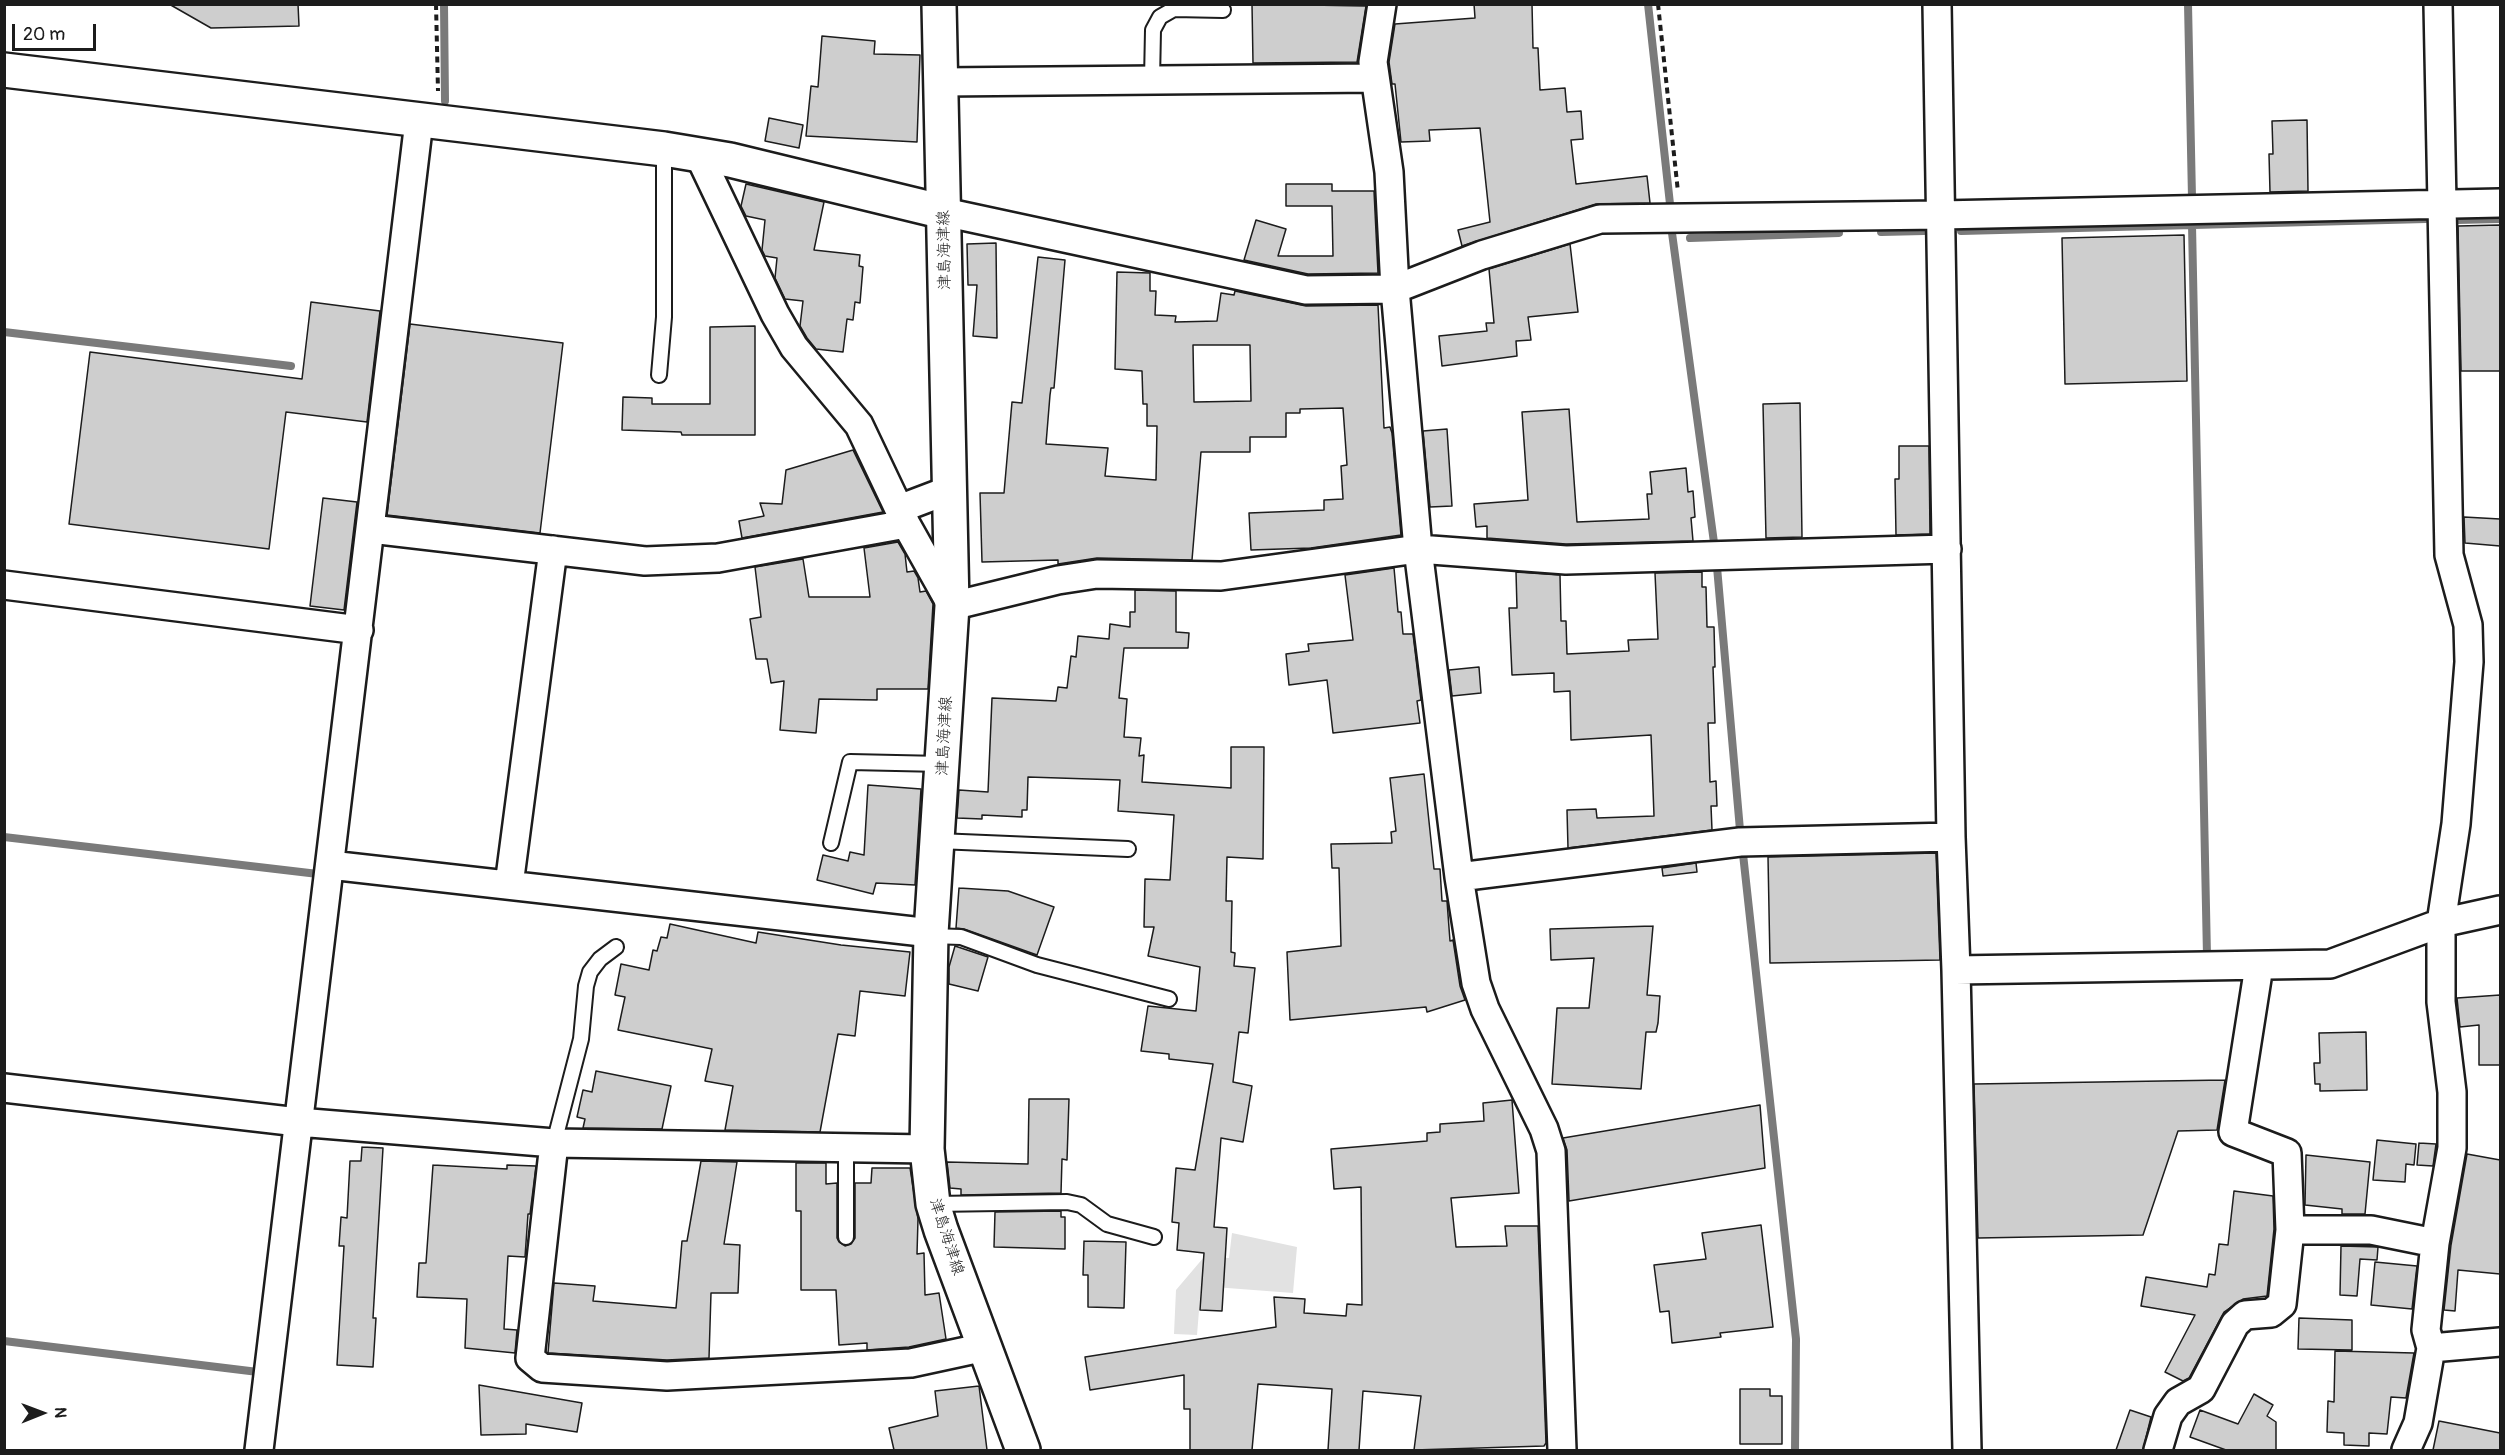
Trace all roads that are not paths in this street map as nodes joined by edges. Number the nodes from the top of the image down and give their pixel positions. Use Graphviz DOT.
graph roads {
  1 [pos="939,4"];
  2 [pos="1382,4"];
  3 [pos="1937,4"];
  4 [pos="2438,4"];
  5 [pos="1223,10"];
  6 [pos="4,70"];
  7 [pos="1375,78"];
  8 [pos="1152,80"];
  9 [pos="941,82"];
  10 [pos="428,122"];
  11 [pos="664,149"];
  12 [pos="699,155"];
  13 [pos="2500,203"];
  14 [pos="2442,204"];
  15 [pos="944,212"];
  16 [pos="1941,215"];
  17 [pos="1395,290"];
  18 [pos="659,375"];
  19 [pos="949,490"];
  20 [pos="903,517"];
  21 [pos="371,529"];
  22 [pos="1418,549"];
  23 [pos="1947,549"];
  24 [pos="553,550"];
  25 [pos="4,585"];
  26 [pos="952,606"];
  27 [pos="358,630"];
  28 [pos="943,764"];
  29 [pos="1951,837"];
  30 [pos="938,841"];
  31 [pos="831,843"];
  32 [pos="1128,849"];
  33 [pos="330,865"];
  34 [pos="1459,878"];
  35 [pos="509,885"];
  36 [pos="2500,910"];
  37 [pos="2441,923"];
  38 [pos="931,934"];
  39 [pos="616,946"];
  40 [pos="2259,966"];
  41 [pos="1956,970"];
  42 [pos="1169,999"];
  43 [pos="4,1088"];
  44 [pos="298,1122"];
  45 [pos="554,1143"];
  46 [pos="846,1148"];
  47 [pos="927,1149"];
  48 [pos="933,1204"];
  49 [pos="2290,1230"];
  50 [pos="846,1237"];
  51 [pos="1154,1237"];
  52 [pos="2435,1243"];
  53 [pos="2500,1342"];
  54 [pos="985,1347"];
  55 [pos="2431,1348"];
  56 [pos="259,1450"];
  57 [pos="1023,1450"];
  58 [pos="1562,1450"];
  59 [pos="1967,1450"];
  60 [pos="2157,1450"];
  61 [pos="2406,1450"];
  1 -- 9 [label="main road, 津島海津線"];
  2 -- 7 [label="street"];
  3 -- 16 [label="street"];
  4 -- 14 [label="street"];
  5 -- 8 [label="lane"];
  6 -- 10 [label="main road"];
  7 -- 8 [label="street"];
  7 -- 17 [label="street"];
  8 -- 9 [label="street"];
  9 -- 15 [label="main road, 津島海津線"];
  10 -- 11 [label="main road"];
  10 -- 21 [label="street"];
  11 -- 12 [label="main road"];
  11 -- 18 [label="lane"];
  12 -- 15 [label="main road"];
  12 -- 20 [label="street"];
  13 -- 14 [label="street"];
  14 -- 16 [label="street"];
  14 -- 37 [label="street"];
  15 -- 17 [label="street"];
  15 -- 19 [label="main road, 津島海津線"];
  16 -- 17 [label="street"];
  16 -- 23 [label="street"];
  17 -- 22 [label="street"];
  19 -- 20 [label="street"];
  19 -- 26 [label="main road, 津島海津線"];
  20 -- 24 [label="street"];
  20 -- 26 [label="street"];
  21 -- 24 [label="street"];
  21 -- 27 [label="street"];
  22 -- 23 [label="street"];
  22 -- 26 [label="street"];
  22 -- 34 [label="street"];
  23 -- 29 [label="street"];
  24 -- 35 [label="street"];
  25 -- 27 [label="street"];
  26 -- 28 [label="main road, 津島海津線"];
  27 -- 33 [label="street"];
  28 -- 30 [label="main road, 津島海津線"];
  28 -- 31 [label="lane"];
  29 -- 34 [label="street"];
  29 -- 41 [label="street"];
  30 -- 32 [label="lane"];
  30 -- 38 [label="main road, 津島海津線"];
  33 -- 35 [label="street"];
  33 -- 44 [label="street"];
  34 -- 58 [label="street"];
  35 -- 38 [label="street"];
  36 -- 37 [label="street"];
  37 -- 40 [label="street"];
  37 -- 52 [label="street"];
  38 -- 42 [label="lane"];
  38 -- 47 [label="main road, 津島海津線"];
  39 -- 45 [label="lane"];
  40 -- 41 [label="street"];
  40 -- 49 [label="street"];
  41 -- 59 [label="street"];
  43 -- 44 [label="street"];
  44 -- 45 [label="street"];
  44 -- 56 [label="street"];
  45 -- 46 [label="street"];
  45 -- 54 [label="street"];
  46 -- 47 [label="street"];
  46 -- 50 [label="lane"];
  47 -- 48 [label="main road, 津島海津線"];
  48 -- 51 [label="lane"];
  48 -- 54 [label="main road, 津島海津線"];
  49 -- 52 [label="street"];
  49 -- 60 [label="street"];
  52 -- 55 [label="street"];
  53 -- 55 [label="street"];
  54 -- 57 [label="main road, 津島海津線"];
  55 -- 61 [label="street"];
}
